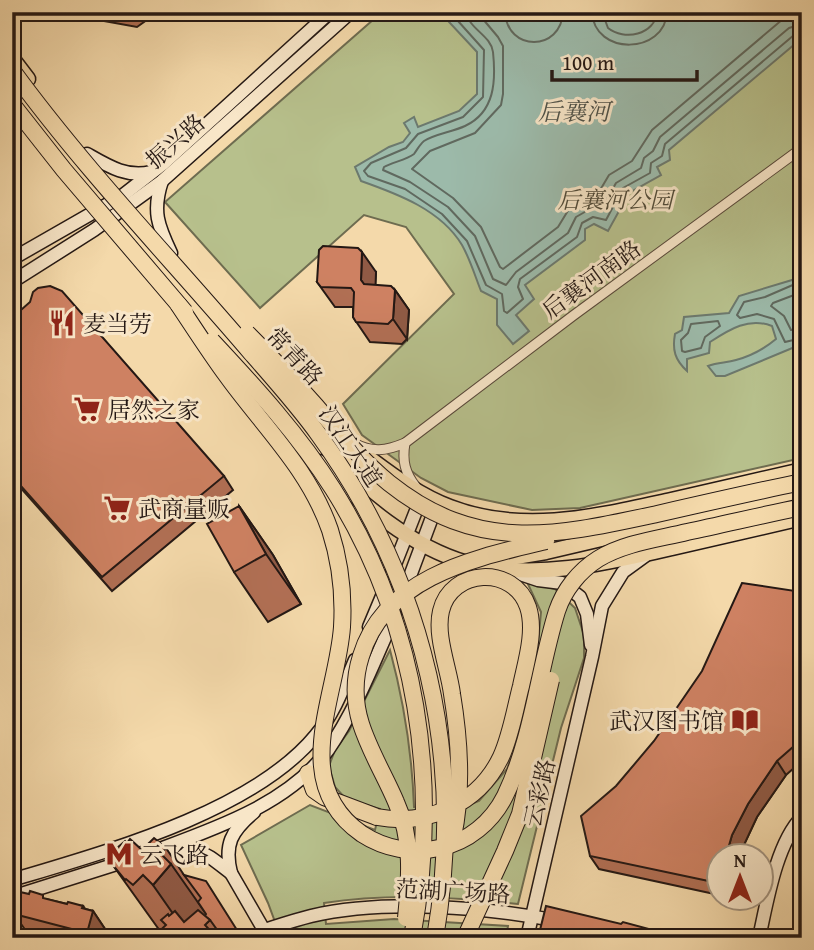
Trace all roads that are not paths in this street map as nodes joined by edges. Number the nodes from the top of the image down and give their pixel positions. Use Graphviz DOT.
graph roads {
  1 [pos="351,12"];
  2 [pos="334,15"];
  3 [pos="12,58"];
  4 [pos="12,70"];
  5 [pos="12,104"];
  6 [pos="12,111"];
  7 [pos="802,148"];
  8 [pos="87,155"];
  9 [pos="163,164"];
  10 [pos="162,181"];
  11 [pos="125,201"];
  12 [pos="98,219"];
  13 [pos="172,253"];
  14 [pos="12,259"];
  15 [pos="12,282"];
  16 [pos="202,295"];
  17 [pos="178,304"];
  18 [pos="330,426"];
  19 [pos="405,443"];
  20 [pos="802,470"];
  21 [pos="802,482"];
  22 [pos="802,492"];
  23 [pos="422,494"];
  24 [pos="438,502"];
  25 [pos="802,507"];
  26 [pos="802,518"];
  27 [pos="586,530"];
  28 [pos="407,535"];
  29 [pos="422,544"];
  30 [pos="651,553"];
  31 [pos="468,563"];
  32 [pos="507,570"];
  33 [pos="557,611"];
  34 [pos="593,657"];
  35 [pos="308,773"];
  36 [pos="269,801"];
  37 [pos="802,817"];
  38 [pos="143,856"];
  39 [pos="231,873"];
  40 [pos="12,880"];
  41 [pos="443,886"];
  42 [pos="12,897"];
  43 [pos="532,916"];
  44 [pos="572,924"];
  45 [pos="266,934"];
  46 [pos="403,938"];
  47 [pos="412,938"];
  48 [pos="435,938"];
  49 [pos="465,938"];
  50 [pos="527,938"];
  51 [pos="759,938"];
  1 -- 2 [label="street, 振兴路"];
  2 -- 9 [label="street, 振兴路"];
  2 -- 10 [label="street, 振兴路"];
  3 -- 8 [label="main road, 常青路"];
  4 -- 16 [label="highway, 汉江大道, bridge"];
  5 -- 17 [label="highway, 汉江大道, bridge"];
  6 -- 12 [label="main road"];
  7 -- 19 [label="street, 后襄河南路"];
  8 -- 9 [label="street, 振兴路"];
  8 -- 11 [label="main road, 常青路"];
  9 -- 11 [label="street, 振兴路"];
  10 -- 11 [label="street, 振兴路"];
  10 -- 13 [label="street"];
  11 -- 12 [label="street, 振兴路"];
  11 -- 13 [label="main road, 常青路"];
  12 -- 14 [label="street, 振兴路"];
  12 -- 15 [label="street, 振兴路"];
  12 -- 28 [label="main road"];
  13 -- 18 [label="main road, 常青路"];
  16 -- 27 [label="highway, bridge"];
  16 -- 41 [label="highway, 汉江大道, bridge"];
  17 -- 33 [label="highway, bridge"];
  17 -- 47 [label="highway, 汉江大道, bridge"];
  18 -- 19 [label="street"];
  18 -- 23 [label="main road, 常青路"];
  19 -- 23 [label="street"];
  20 -- 24 [label="main road, 常青路"];
  21 -- 27 [label="highway, bridge"];
  22 -- 31 [label="main road"];
  23 -- 24 [label="main road, 常青路"];
  23 -- 28 [label="street"];
  24 -- 29 [label="street"];
  25 -- 33 [label="highway, bridge"];
  26 -- 30 [label="main road"];
  27 -- 46 [label="highway, bridge"];
  28 -- 29 [label="main road"];
  28 -- 40 [label="street"];
  29 -- 31 [label="main road"];
  29 -- 35 [label="street"];
  30 -- 32 [label="main road"];
  30 -- 34 [label="street, 云彩路"];
  31 -- 32 [label="main road"];
  32 -- 34 [label="street"];
  33 -- 49 [label="highway, bridge"];
  34 -- 43 [label="street, 云彩路"];
  35 -- 36 [label="street"];
  35 -- 41 [label="highway, bridge"];
  36 -- 38 [label="street"];
  36 -- 39 [label="street"];
  37 -- 51 [label="street"];
  38 -- 39 [label="street"];
  38 -- 42 [label="street"];
  39 -- 45 [label="street"];
  41 -- 48 [label="highway, 汉江大道, bridge"];
  43 -- 44 [label="street, 范湖广场路"];
  43 -- 45 [label="street, 范湖广场路"];
  43 -- 50 [label="street, 云彩路"];
}
